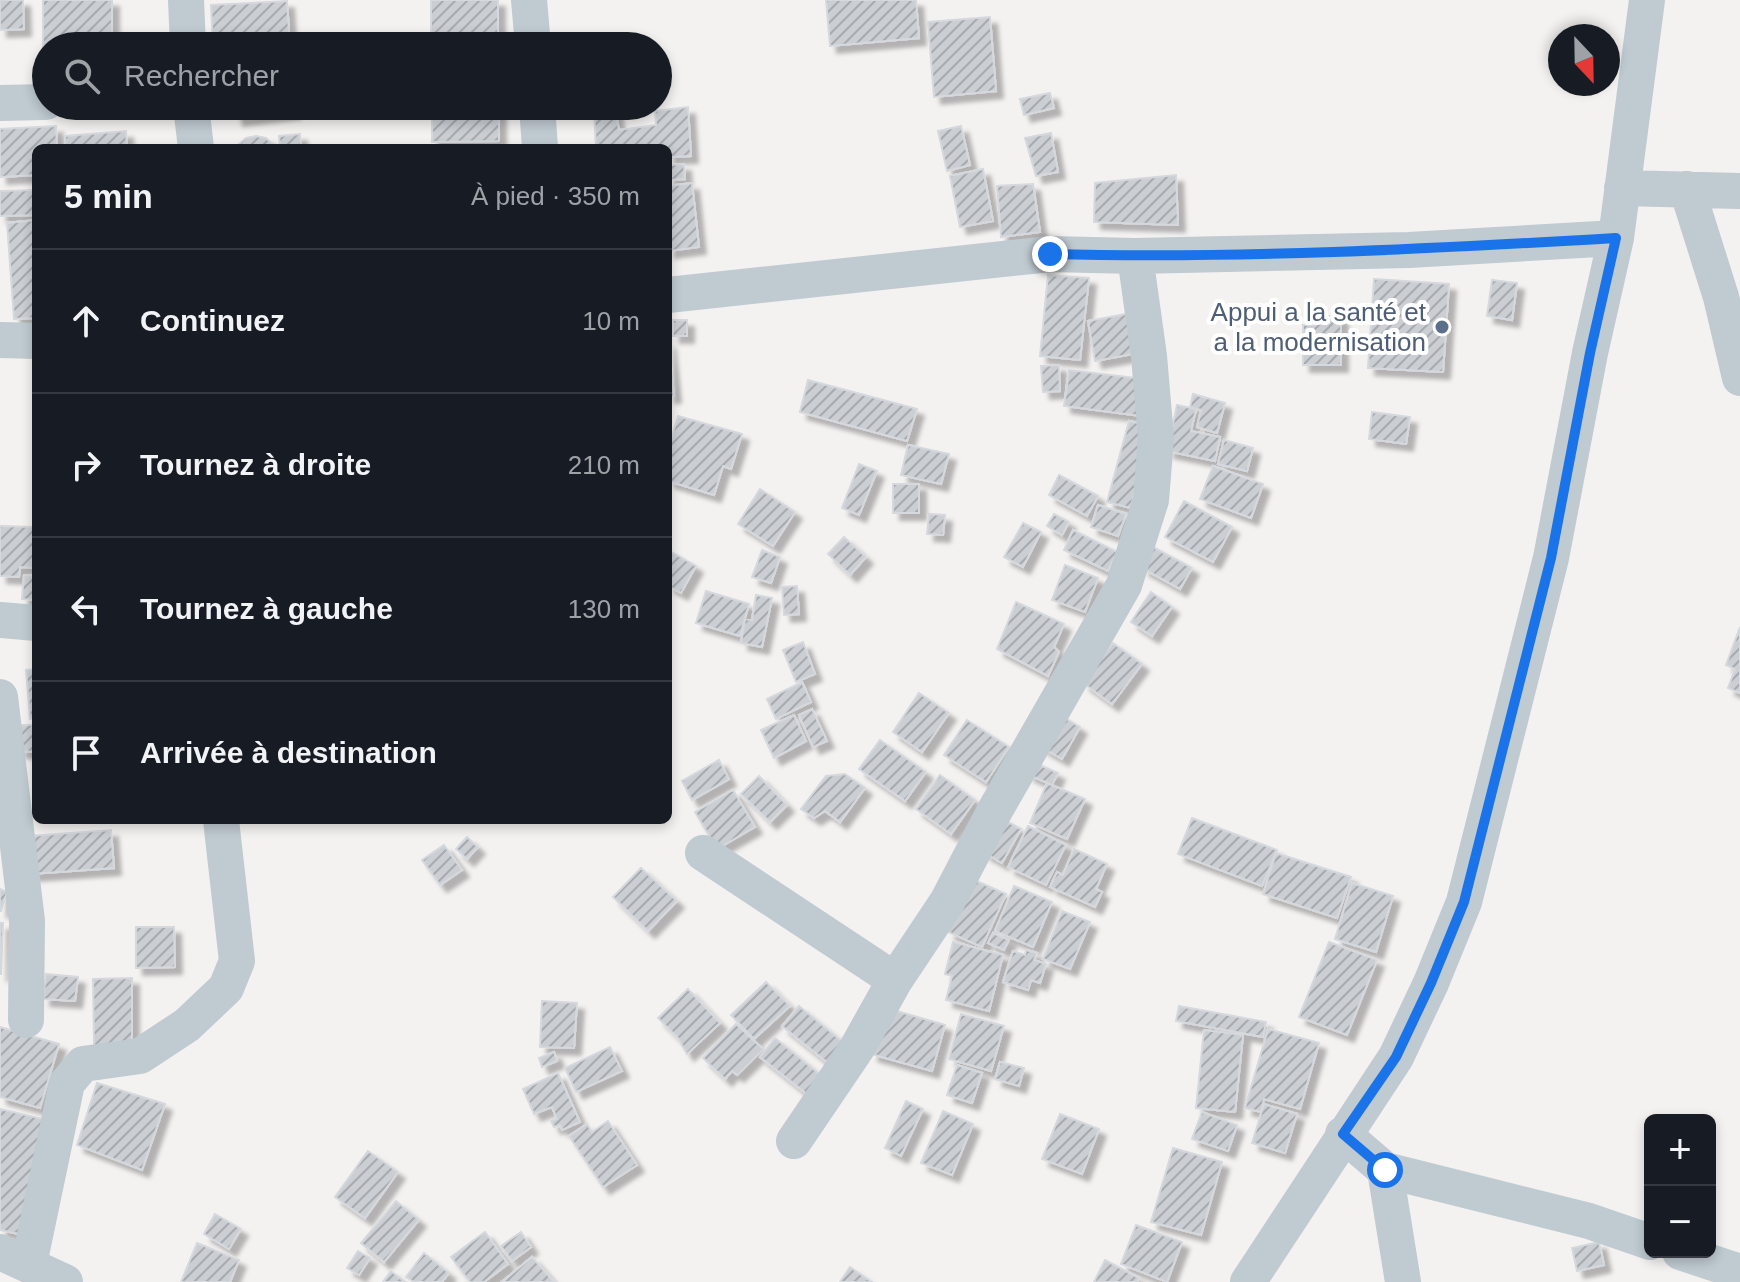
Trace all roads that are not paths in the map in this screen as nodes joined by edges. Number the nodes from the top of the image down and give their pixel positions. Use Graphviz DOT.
graph roads {
  1 [pos="186,0"];
  2 [pos="529,0"];
  3 [pos="1647,0"];
  4 [pos="187,32"];
  5 [pos="532,32"];
  6 [pos="32,102"];
  7 [pos="0,103"];
  8 [pos="193,120"];
  9 [pos="538,120"];
  10 [pos="196,144"];
  11 [pos="540,144"];
  12 [pos="1622,188"];
  13 [pos="1687,189"];
  14 [pos="1740,191"];
  15 [pos="1616,238"];
  16 [pos="1135,256"];
  17 [pos="672,295"];
  18 [pos="0,340"];
  19 [pos="32,341"];
  20 [pos="1740,378"];
  21 [pos="0,620"];
  22 [pos="32,623"];
  23 [pos="0,697"];
  24 [pos="221,824"];
  25 [pos="703,853"];
  26 [pos="895,980"];
  27 [pos="26,1020"];
  28 [pos="1343,1134"];
  29 [pos="794,1141"];
  30 [pos="1385,1170"];
  31 [pos="1644,1240"];
  32 [pos="15,1258"];
  33 [pos="1698,1258"];
  34 [pos="1740,1272"];
  35 [pos="65,1282"];
  36 [pos="1248,1282"];
  37 [pos="1403,1282"];
  1 -- 4 [label="street"];
  2 -- 5 [label="street"];
  3 -- 12 [label="street"];
  6 -- 7 [label="street"];
  8 -- 10 [label="street"];
  9 -- 11 [label="street"];
  12 -- 13 [label="street"];
  12 -- 15 [label="street"];
  13 -- 14 [label="street"];
  13 -- 20 [label="street"];
  15 -- 16 [label="street"];
  15 -- 28 [label="street"];
  16 -- 17 [label="street"];
  16 -- 26 [label="street"];
  18 -- 19 [label="street"];
  21 -- 22 [label="street"];
  23 -- 27 [label="street"];
  24 -- 32 [label="street"];
  25 -- 26 [label="street"];
  26 -- 29 [label="street"];
  28 -- 30 [label="street"];
  28 -- 36 [label="street"];
  30 -- 31 [label="street"];
  30 -- 37 [label="street"];
  32 -- 35 [label="street"];
  33 -- 34 [label="street"];
}
